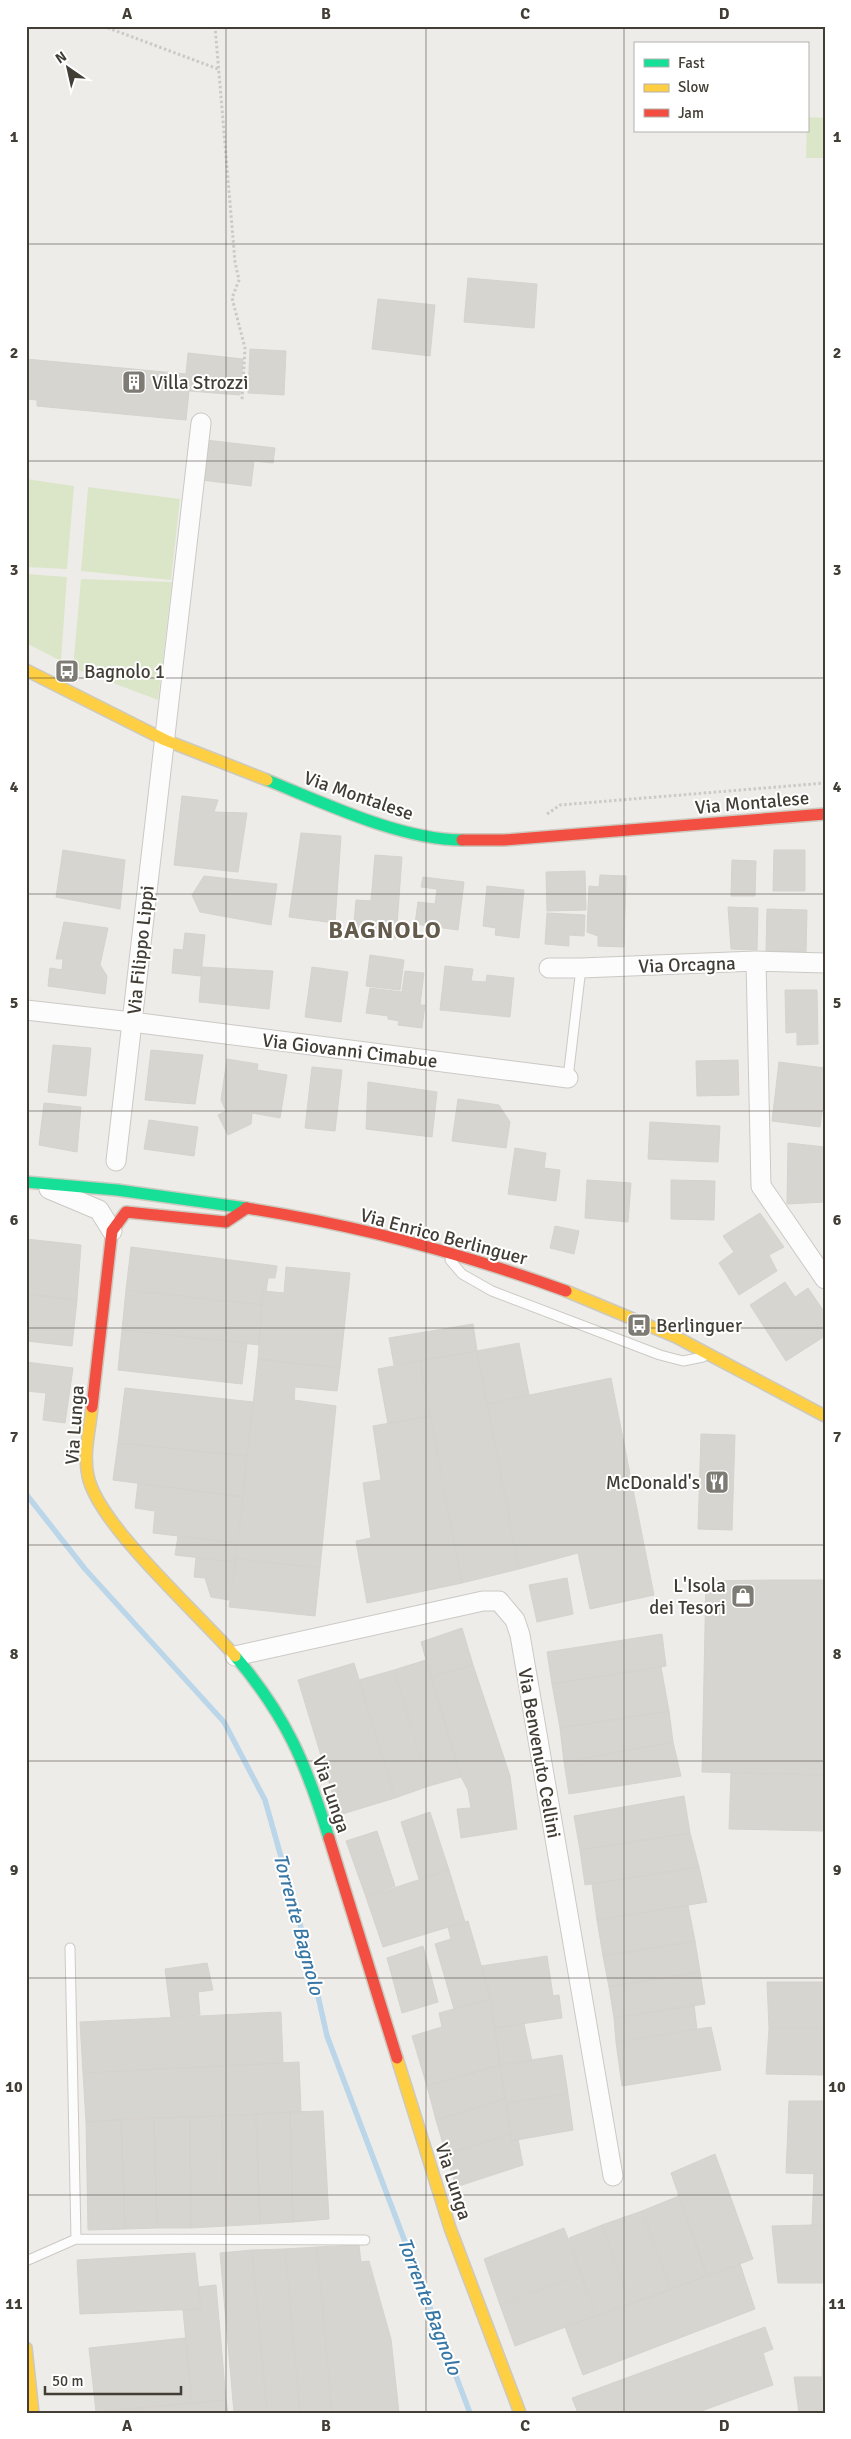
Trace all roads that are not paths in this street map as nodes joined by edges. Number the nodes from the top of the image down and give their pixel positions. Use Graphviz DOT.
graph roads {
  1 [pos="201,423"];
  2 [pos="26,670"];
  3 [pos="165,740"];
  4 [pos="825,814"];
  5 [pos="756,961"];
  6 [pos="825,963"];
  7 [pos="550,968"];
  8 [pos="581,968"];
  9 [pos="26,1010"];
  10 [pos="132,1022"];
  11 [pos="568,1078"];
  12 [pos="116,1161"];
  13 [pos="29,1182"];
  14 [pos="247,1208"];
  15 [pos="112,1232"];
  16 [pos="442,1250"];
  17 [pos="825,1279"];
  18 [pos="713,1355"];
  19 [pos="825,1416"];
  20 [pos="235,1656"];
  21 [pos="70,1948"];
  22 [pos="613,2176"];
  23 [pos="76,2239"];
  24 [pos="364,2240"];
  25 [pos="26,2262"];
  26 [pos="26,2348"];
  27 [pos="33,2413"];
  28 [pos="520,2413"];
  1 -- 3 [label="street, Via Filippo Lippi"];
  2 -- 3 [label="street, Via Montalese"];
  3 -- 4 [label="street, Via Montalese"];
  3 -- 10 [label="street, Via Filippo Lippi"];
  5 -- 6 [label="street, Via Orcagna"];
  5 -- 8 [label="street, Via Orcagna"];
  5 -- 17 [label="street"];
  7 -- 8 [label="street, Via Orcagna"];
  8 -- 11 [label="lane"];
  9 -- 10 [label="street, Via Giovanni Cimabue"];
  10 -- 11 [label="street, Via Giovanni Cimabue"];
  10 -- 12 [label="street, Via Filippo Lippi"];
  13 -- 14 [label="street, Via Enrico Berlinguer"];
  13 -- 15 [label="street"];
  14 -- 15 [label="street"];
  14 -- 16 [label="street, Via Enrico Berlinguer"];
  15 -- 20 [label="street, Via Lunga"];
  16 -- 18 [label="street, Via Enrico Berlinguer"];
  16 -- 18 [label="lane"];
  18 -- 19 [label="street, Via Enrico Berlinguer"];
  20 -- 22 [label="street, Via Benvenuto Cellini"];
  20 -- 28 [label="street, Via Lunga"];
  21 -- 23 [label="lane"];
  23 -- 24 [label="lane"];
  23 -- 25 [label="lane"];
  26 -- 27 [label="street"];
}
